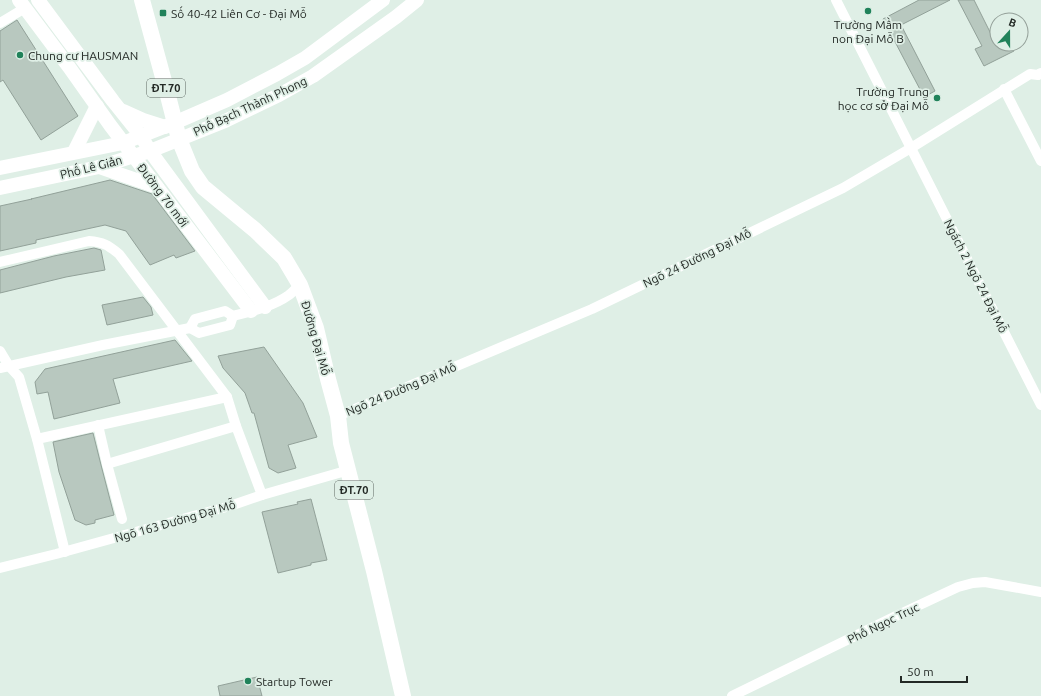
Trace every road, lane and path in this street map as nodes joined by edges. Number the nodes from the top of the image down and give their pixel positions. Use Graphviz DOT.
graph roads {
  1 [pos="38,0"];
  2 [pos="142,0"];
  3 [pos="383,0"];
  4 [pos="417,0"];
  5 [pos="836,0"];
  6 [pos="22,4"];
  7 [pos="0,23"];
  8 [pos="1041,74"];
  9 [pos="1004,89"];
  10 [pos="97,106"];
  11 [pos="120,110"];
  12 [pos="170,125"];
  13 [pos="141,136"];
  14 [pos="179,140"];
  15 [pos="123,142"];
  16 [pos="911,148"];
  17 [pos="150,151"];
  18 [pos="74,152"];
  19 [pos="134,156"];
  20 [pos="1041,161"];
  21 [pos="99,167"];
  22 [pos="0,168"];
  23 [pos="157,187"];
  24 [pos="0,188"];
  25 [pos="0,262"];
  26 [pos="300,285"];
  27 [pos="265,307"];
  28 [pos="251,311"];
  29 [pos="233,316"];
  30 [pos="190,328"];
  31 [pos="177,330"];
  32 [pos="0,351"];
  33 [pos="5,367"];
  34 [pos="227,397"];
  35 [pos="1041,405"];
  36 [pos="338,416"];
  37 [pos="98,425"];
  38 [pos="236,426"];
  39 [pos="37,439"];
  40 [pos="107,464"];
  41 [pos="349,470"];
  42 [pos="262,495"];
  43 [pos="122,519"];
  44 [pos="65,552"];
  45 [pos="0,568"];
  46 [pos="1041,592"];
  47 [pos="403,696"];
  48 [pos="732,696"];
  1 -- 11 [label="main road, Đường 70 mới"];
  2 -- 12 [label="main road, Đường Đại Mỗ / ĐT.70"];
  3 -- 12 [label="main road, Phố Bạch Thành Phong"];
  4 -- 14 [label="main road, Phố Bạch Thành Phong"];
  5 -- 16 [label="street, Ngách 2 Ngõ 24 Đại Mỗ"];
  6 -- 7 [label="street"];
  6 -- 10 [label="main road, Đường 70 mới"];
  8 -- 9 [label="street, Ngõ 24 Đường Đại Mỗ"];
  9 -- 16 [label="street, Ngõ 24 Đường Đại Mỗ"];
  9 -- 20 [label="street"];
  10 -- 15 [label="main road, Đường 70 mới"];
  10 -- 18 [label="main road"];
  11 -- 12 [label="main road"];
  11 -- 13 [label="main road, Đường 70 mới"];
  12 -- 13 [label="main road, Phố Lê Giản"];
  12 -- 14 [label="main road, Đường Đại Mỗ / ĐT.70"];
  13 -- 15 [label="main road, Phố Lê Giản"];
  13 -- 17 [label="main road, Đường 70 mới"];
  14 -- 17 [label="main road, Phố Lê Giản"];
  14 -- 26 [label="main road, Đường Đại Mỗ / ĐT.70"];
  15 -- 18 [label="main road, Phố Lê Giản"];
  15 -- 19 [label="main road, Đường 70 mới"];
  16 -- 35 [label="street, Ngách 2 Ngõ 24 Đại Mỗ"];
  16 -- 36 [label="street, Ngõ 24 Đường Đại Mỗ"];
  17 -- 19 [label="main road, Phố Lê Giản"];
  17 -- 27 [label="main road, Đường 70 mới"];
  18 -- 22 [label="main road, Phố Lê Giản"];
  19 -- 21 [label="main road, Phố Lê Giản"];
  19 -- 23 [label="main road, Đường 70 mới"];
  21 -- 23 [label="main road"];
  21 -- 24 [label="main road, Phố Lê Giản"];
  23 -- 28 [label="main road, Đường 70 mới"];
  25 -- 31 [label="street"];
  26 -- 27 [label="street"];
  26 -- 36 [label="main road, Đường Đại Mỗ / ĐT.70"];
  27 -- 28 [label="street"];
  28 -- 29 [label="street"];
  29 -- 30 [label="street"];
  29 -- 30 [label="street"];
  30 -- 31 [label="street"];
  31 -- 33 [label="street"];
  31 -- 34 [label="street"];
  32 -- 33 [label="street"];
  33 -- 39 [label="street"];
  34 -- 37 [label="street"];
  34 -- 38 [label="street"];
  36 -- 41 [label="main road, Đường Đại Mỗ / ĐT.70"];
  37 -- 39 [label="street"];
  37 -- 40 [label="street"];
  38 -- 40 [label="street"];
  38 -- 42 [label="street"];
  39 -- 44 [label="street"];
  40 -- 43 [label="street"];
  41 -- 42 [label="street, Ngõ 163 Đường Đại Mỗ"];
  41 -- 47 [label="main road, Đường Đại Mỗ / ĐT.70"];
  42 -- 44 [label="street, Ngõ 163 Đường Đại Mỗ"];
  44 -- 45 [label="street, Ngõ 163 Đường Đại Mỗ"];
  46 -- 48 [label="street, Phố Ngọc Trục"];
}
